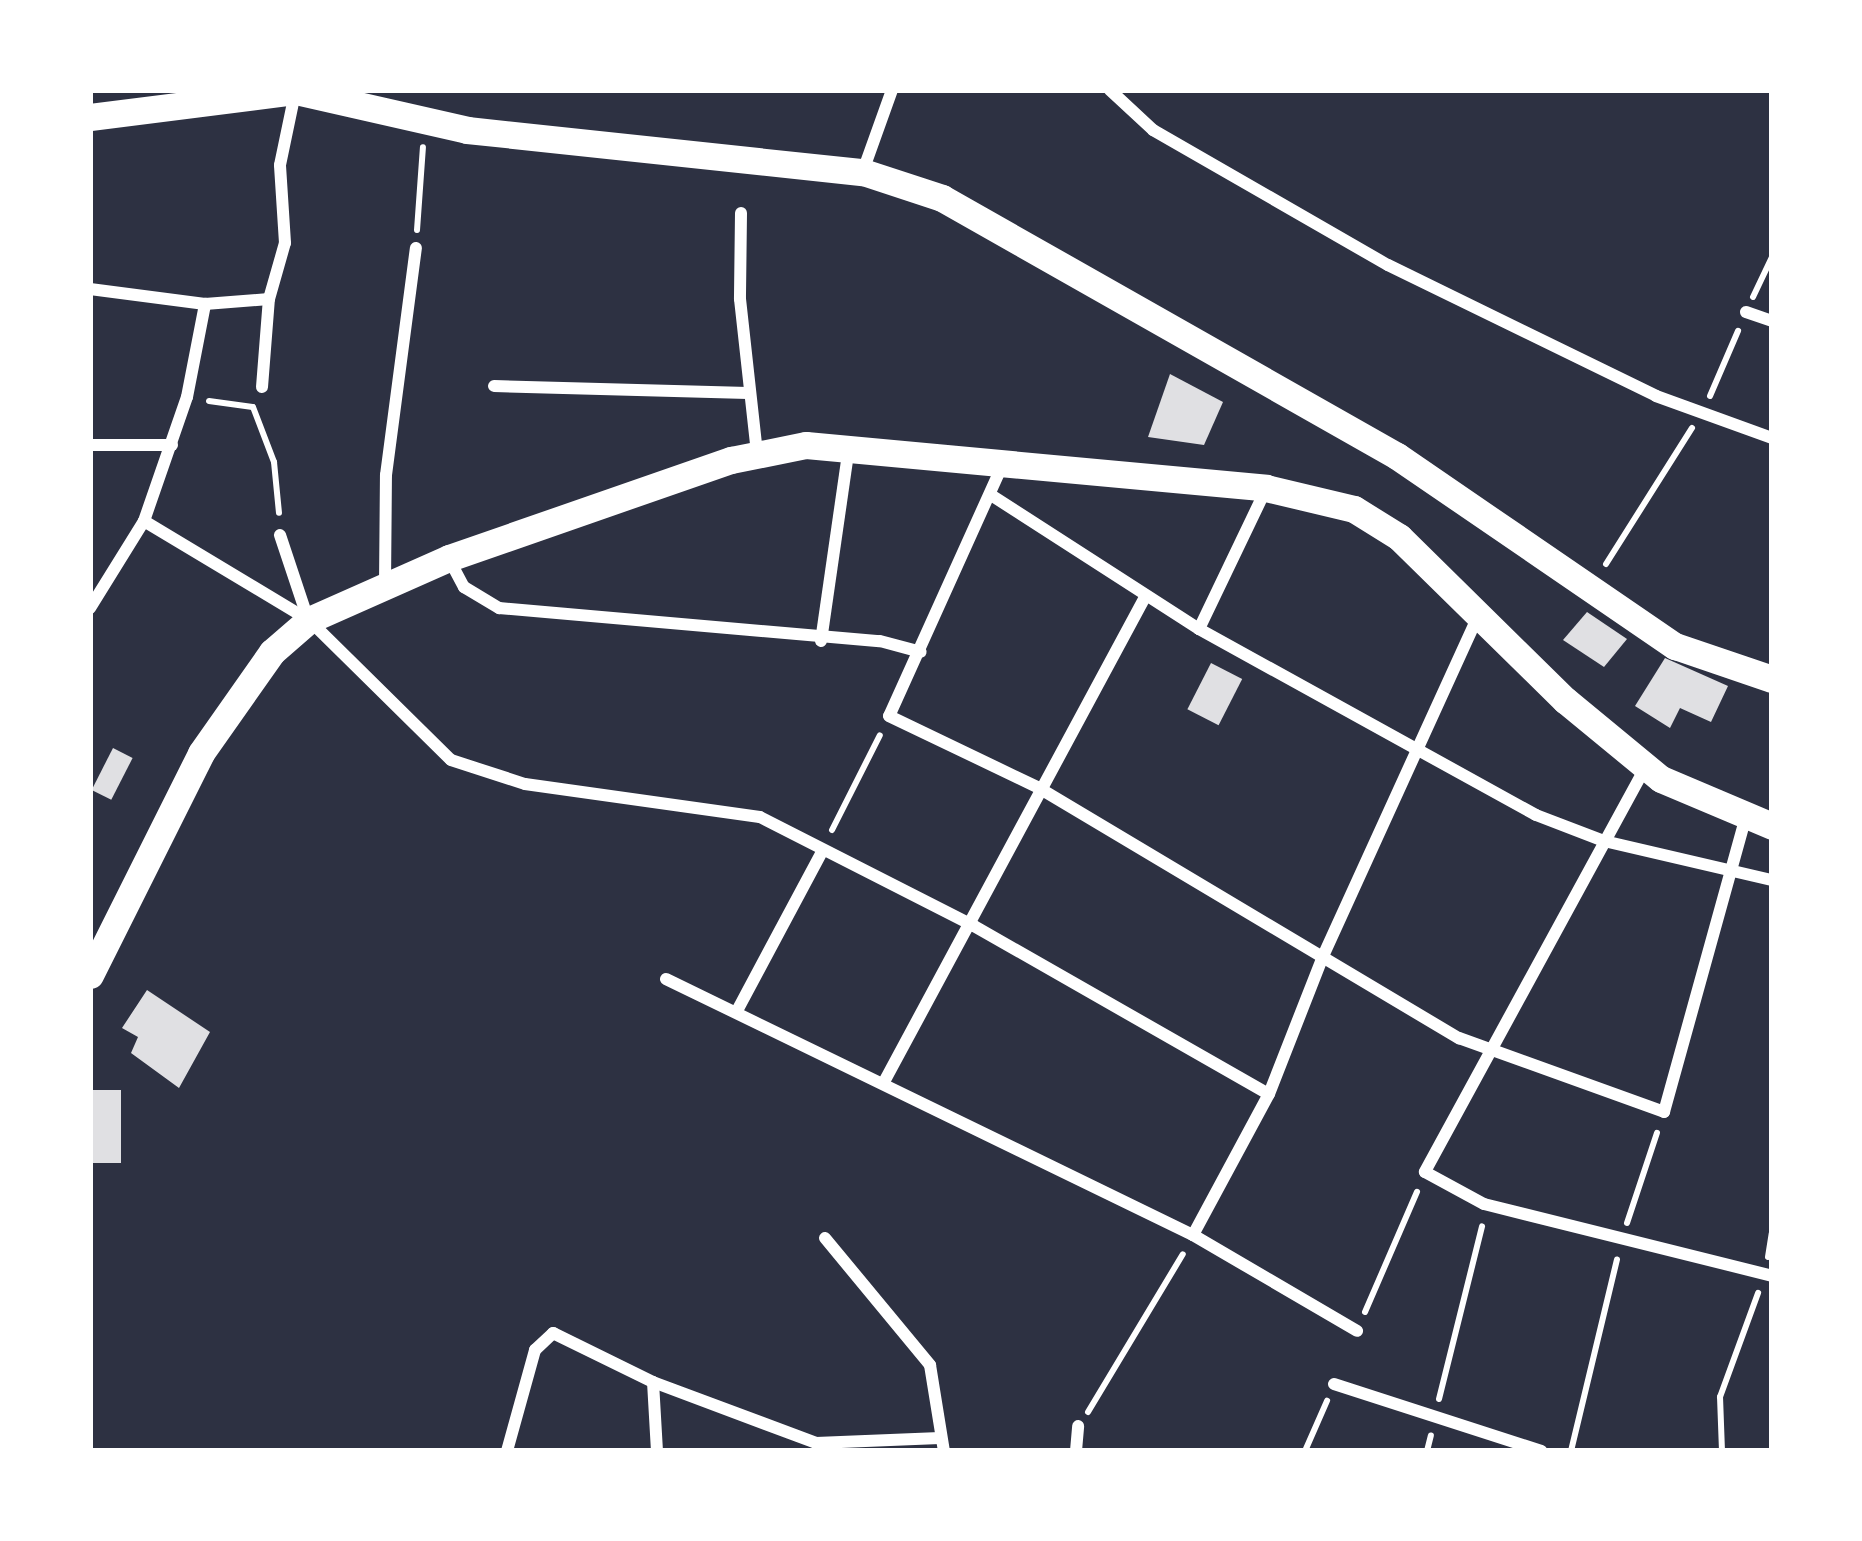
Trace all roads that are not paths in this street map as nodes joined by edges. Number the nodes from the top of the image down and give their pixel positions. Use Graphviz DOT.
graph roads {
  1 [pos="297,90"];
  2 [pos="892,90"];
  3 [pos="1110,90"];
  4 [pos="90,117"];
  5 [pos="863,172"];
  6 [pos="742,213"];
  7 [pos="416,248"];
  8 [pos="90,289"];
  9 [pos="269,299"];
  10 [pos="205,304"];
  11 [pos="1746,312"];
  12 [pos="1772,321"];
  13 [pos="494,386"];
  14 [pos="262,388"];
  15 [pos="748,393"];
  16 [pos="1772,438"];
  17 [pos="90,445"];
  18 [pos="172,445"];
  19 [pos="849,445"];
  20 [pos="758,452"];
  21 [pos="1002,466"];
  22 [pos="1266,488"];
  23 [pos="992,495"];
  24 [pos="144,520"];
  25 [pos="280,535"];
  26 [pos="449,558"];
  27 [pos="385,585"];
  28 [pos="1145,597"];
  29 [pos="90,608"];
  30 [pos="1479,615"];
  31 [pos="309,620"];
  32 [pos="1199,629"];
  33 [pos="820,641"];
  34 [pos="920,652"];
  35 [pos="1772,679"];
  36 [pos="1416,754"];
  37 [pos="1646,766"];
  38 [pos="1039,788"];
  39 [pos="1759,821"];
  40 [pos="1604,841"];
  41 [pos="823,850"];
  42 [pos="1731,872"];
  43 [pos="1772,880"];
  44 [pos="974,926"];
  45 [pos="1324,954"];
  46 [pos="90,975"];
  47 [pos="667,979"];
  48 [pos="738,1009"];
  49 [pos="1494,1050"];
  50 [pos="884,1082"];
  51 [pos="1269,1094"];
  52 [pos="1193,1235"];
  53 [pos="826,1238"];
  54 [pos="1768,1275"];
  55 [pos="1357,1331"];
  56 [pos="652,1382"];
  57 [pos="1334,1384"];
  58 [pos="1078,1426"];
  59 [pos="942,1444"];
  60 [pos="507,1451"];
  61 [pos="657,1451"];
  62 [pos="1076,1451"];
  63 [pos="1540,1451"];
  1 -- 4 [label="main road"];
  1 -- 5 [label="main road"];
  1 -- 9 [label="street"];
  2 -- 5 [label="street"];
  3 -- 16 [label="street"];
  5 -- 35 [label="main road"];
  6 -- 15 [label="street"];
  7 -- 27 [label="street"];
  8 -- 10 [label="street"];
  9 -- 10 [label="street"];
  9 -- 14 [label="street"];
  10 -- 18 [label="street"];
  11 -- 12 [label="street"];
  13 -- 15 [label="street"];
  15 -- 20 [label="street"];
  17 -- 18 [label="street"];
  18 -- 24 [label="street"];
  19 -- 20 [label="main road"];
  19 -- 21 [label="main road"];
  19 -- 33 [label="street"];
  20 -- 26 [label="main road"];
  21 -- 22 [label="main road"];
  21 -- 23 [label="street"];
  22 -- 30 [label="main road"];
  22 -- 32 [label="street"];
  23 -- 28 [label="street"];
  23 -- 34 [label="street"];
  24 -- 29 [label="street"];
  24 -- 31 [label="street"];
  25 -- 31 [label="street"];
  26 -- 27 [label="main road"];
  26 -- 33 [label="street"];
  27 -- 31 [label="main road"];
  28 -- 32 [label="street"];
  28 -- 38 [label="street"];
  30 -- 36 [label="street"];
  30 -- 37 [label="main road"];
  31 -- 41 [label="street"];
  31 -- 46 [label="main road"];
  32 -- 36 [label="street"];
  33 -- 34 [label="street"];
  34 -- 38 [label="street"];
  36 -- 40 [label="street"];
  36 -- 45 [label="street"];
  37 -- 39 [label="main road"];
  37 -- 40 [label="street"];
  38 -- 44 [label="street"];
  38 -- 45 [label="street"];
  39 -- 42 [label="street"];
  40 -- 42 [label="street"];
  40 -- 49 [label="street"];
  41 -- 44 [label="street"];
  41 -- 48 [label="street"];
  42 -- 43 [label="street"];
  42 -- 49 [label="street"];
  44 -- 50 [label="street"];
  44 -- 51 [label="street"];
  45 -- 49 [label="street"];
  45 -- 51 [label="street"];
  47 -- 48 [label="street"];
  48 -- 50 [label="street"];
  49 -- 54 [label="street"];
  50 -- 52 [label="street"];
  51 -- 52 [label="street"];
  52 -- 55 [label="street"];
  53 -- 59 [label="street"];
  56 -- 59 [label="street"];
  56 -- 60 [label="street"];
  56 -- 61 [label="street"];
  57 -- 63 [label="street"];
  58 -- 62 [label="street"];
}
